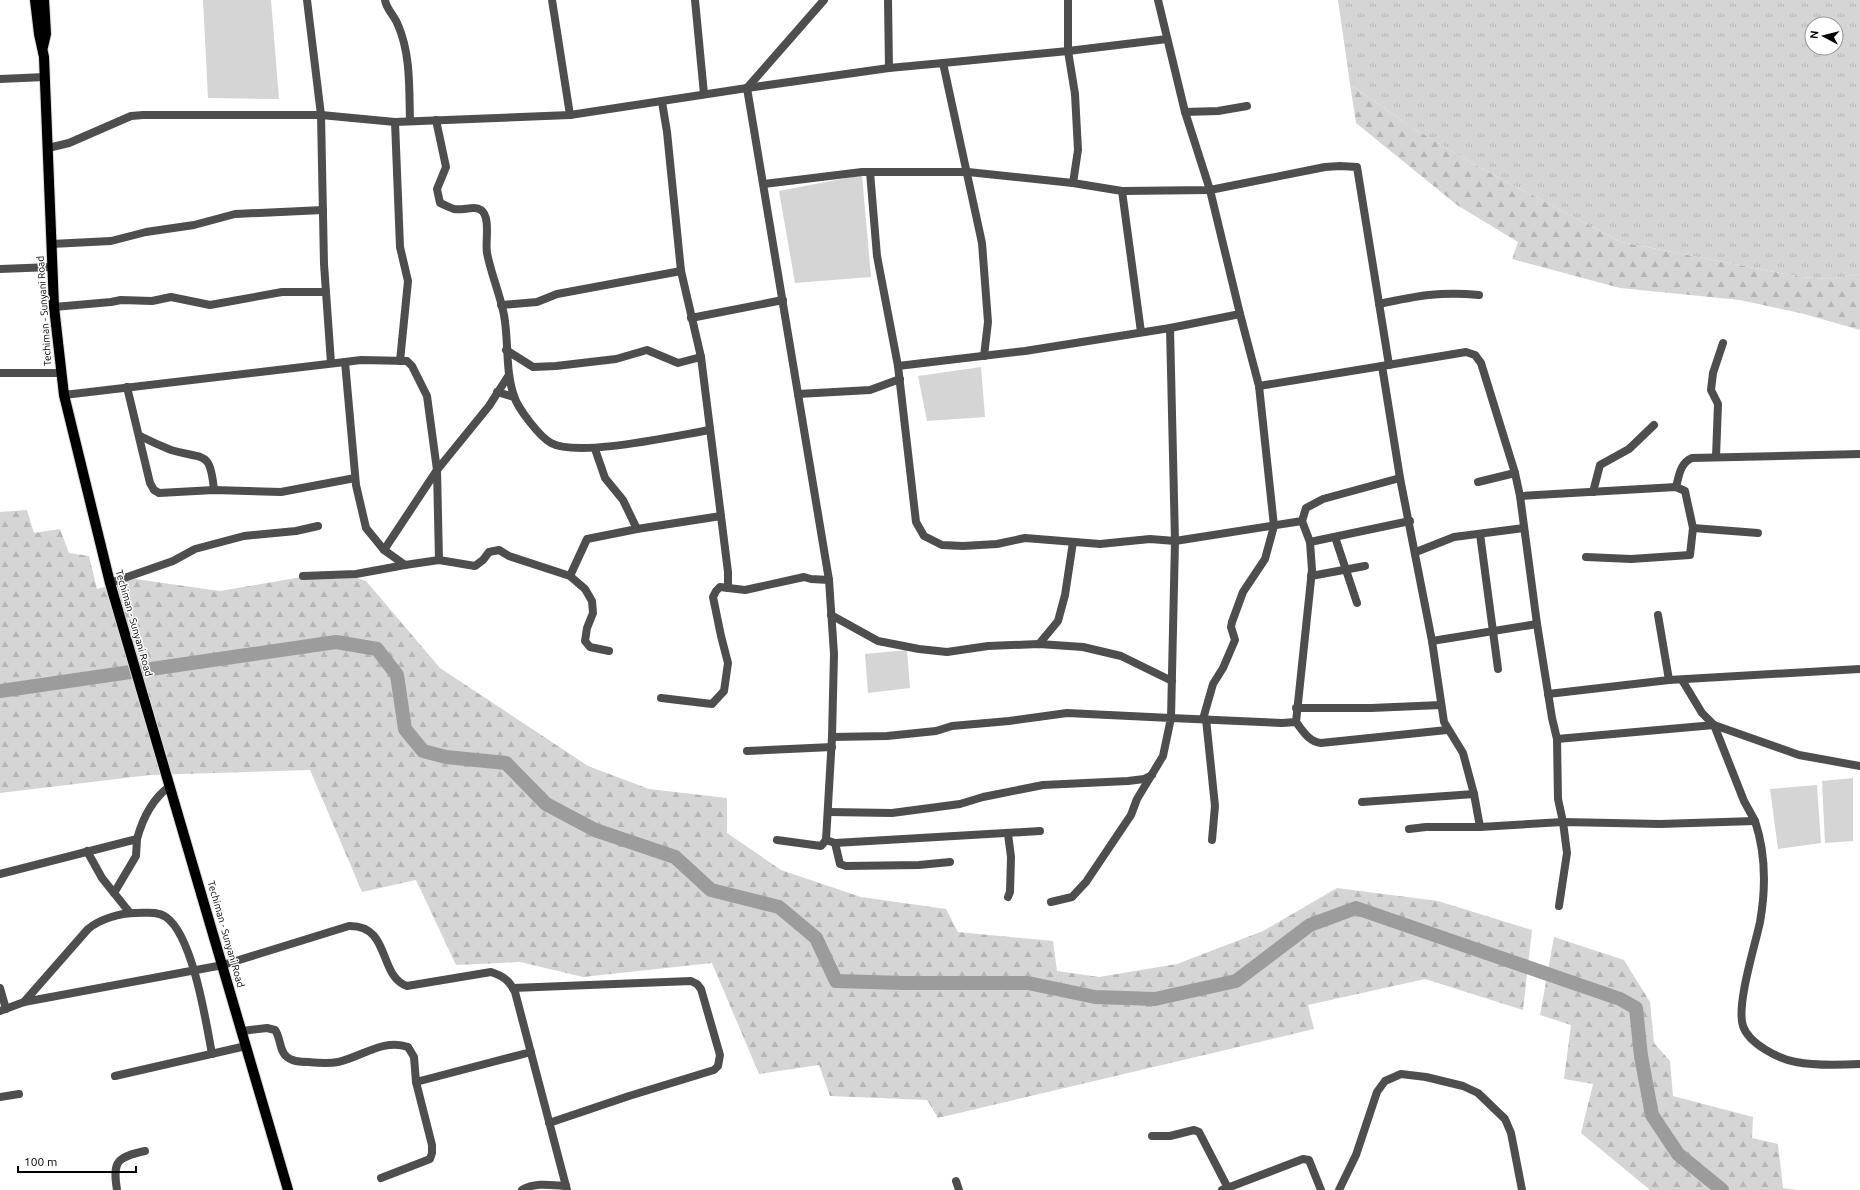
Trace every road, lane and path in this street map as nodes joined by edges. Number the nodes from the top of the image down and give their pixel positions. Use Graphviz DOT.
graph roads {
  1 [pos="35,0"];
  2 [pos="44,0"];
  3 [pos="307,0"];
  4 [pos="385,0"];
  5 [pos="552,0"];
  6 [pos="695,0"];
  7 [pos="824,0"];
  8 [pos="888,0"];
  9 [pos="1068,0"];
  10 [pos="1158,0"];
  11 [pos="1167,39"];
  12 [pos="43,47"];
  13 [pos="1068,51"];
  14 [pos="943,63"];
  15 [pos="889,68"];
  16 [pos="45,77"];
  17 [pos="0,79"];
  18 [pos="747,88"];
  19 [pos="704,94"];
  20 [pos="662,102"];
  21 [pos="1247,106"];
  22 [pos="1185,112"];
  23 [pos="321,115"];
  24 [pos="570,115"];
  25 [pos="436,120"];
  26 [pos="410,121"];
  27 [pos="395,122"];
  28 [pos="48,148"];
  29 [pos="870,172"];
  30 [pos="968,172"];
  31 [pos="1073,183"];
  32 [pos="764,184"];
  33 [pos="1122,190"];
  34 [pos="1210,190"];
  35 [pos="323,210"];
  36 [pos="51,244"];
  37 [pos="52,267"];
  38 [pos="0,269"];
  39 [pos="681,272"];
  40 [pos="326,292"];
  41 [pos="1479,295"];
  42 [pos="783,300"];
  43 [pos="1379,304"];
  44 [pos="501,305"];
  45 [pos="54,307"];
  46 [pos="1240,314"];
  47 [pos="691,318"];
  48 [pos="1170,328"];
  49 [pos="1141,332"];
  50 [pos="1723,343"];
  51 [pos="506,350"];
  52 [pos="984,356"];
  53 [pos="701,357"];
  54 [pos="400,361"];
  55 [pos="345,362"];
  56 [pos="331,363"];
  57 [pos="1385,365"];
  58 [pos="898,366"];
  59 [pos="0,373"];
  60 [pos="61,374"];
  61 [pos="509,375"];
  62 [pos="900,379"];
  63 [pos="1259,386"];
  64 [pos="127,387"];
  65 [pos="497,392"];
  66 [pos="798,394"];
  67 [pos="64,395"];
  68 [pos="514,397"];
  69 [pos="1654,425"];
  70 [pos="710,430"];
  71 [pos="140,436"];
  72 [pos="595,449"];
  73 [pos="1860,454"];
  74 [pos="1716,457"];
  75 [pos="437,470"];
  76 [pos="1515,473"];
  77 [pos="356,478"];
  78 [pos="1400,478"];
  79 [pos="1478,482"];
  80 [pos="1676,487"];
  81 [pos="214,490"];
  82 [pos="1593,492"];
  83 [pos="1520,496"];
  84 [pos="721,516"];
  85 [pos="1302,521"];
  86 [pos="1410,521"];
  87 [pos="318,526"];
  88 [pos="1274,526"];
  89 [pos="637,528"];
  90 [pos="1524,528"];
  91 [pos="1693,528"];
  92 [pos="1758,533"];
  93 [pos="1480,534"];
  94 [pos="1335,537"];
  95 [pos="1176,541"];
  96 [pos="1073,542"];
  97 [pos="1310,542"];
  98 [pos="384,550"];
  99 [pos="1416,552"];
  100 [pos="1586,556"];
  101 [pos="439,560"];
  102 [pos="405,565"];
  103 [pos="1365,566"];
  104 [pos="1346,570"];
  105 [pos="303,576"];
  106 [pos="570,576"];
  107 [pos="1311,576"];
  108 [pos="829,580"];
  109 [pos="110,583"];
  110 [pos="728,588"];
  111 [pos="1357,603"];
  112 [pos="831,615"];
  113 [pos="1658,616"];
  114 [pos="1537,624"];
  115 [pos="1492,631"];
  116 [pos="1432,641"];
  117 [pos="1039,644"];
  118 [pos="609,650"];
  119 [pos="1498,669"];
  120 [pos="1860,669"];
  121 [pos="1669,680"];
  122 [pos="1682,680"];
  123 [pos="1172,681"];
  124 [pos="1548,694"];
  125 [pos="661,698"];
  126 [pos="1441,705"];
  127 [pos="1296,708"];
  128 [pos="1171,718"];
  129 [pos="1204,719"];
  130 [pos="1296,722"];
  131 [pos="1714,724"];
  132 [pos="1447,730"];
  133 [pos="832,737"];
  134 [pos="1557,739"];
  135 [pos="832,747"];
  136 [pos="747,751"];
  137 [pos="1860,766"];
  138 [pos="1152,775"];
  139 [pos="170,786"];
  140 [pos="1474,794"];
  141 [pos="1362,802"];
  142 [pos="828,812"];
  143 [pos="1754,821"];
  144 [pos="1563,822"];
  145 [pos="1480,827"];
  146 [pos="1409,829"];
  147 [pos="1040,831"];
  148 [pos="1008,834"];
  149 [pos="137,839"];
  150 [pos="777,840"];
  151 [pos="826,840"];
  152 [pos="1212,840"];
  153 [pos="835,843"];
  154 [pos="87,851"];
  155 [pos="950,862"];
  156 [pos="0,874"];
  157 [pos="114,893"];
  158 [pos="1008,898"];
  159 [pos="1050,902"];
  160 [pos="1559,906"];
  161 [pos="130,913"];
  162 [pos="223,965"];
  163 [pos="195,970"];
  164 [pos="0,988"];
  165 [pos="513,988"];
  166 [pos="24,1002"];
  167 [pos="3,1010"];
  168 [pos="242,1031"];
  169 [pos="246,1046"];
  170 [pos="531,1052"];
  171 [pos="212,1054"];
  172 [pos="1860,1064"];
  173 [pos="115,1076"];
  174 [pos="416,1082"];
  175 [pos="19,1094"];
  176 [pos="0,1097"];
  177 [pos="550,1123"];
  178 [pos="1152,1136"];
  179 [pos="145,1151"];
  180 [pos="381,1178"];
  181 [pos="956,1181"];
  182 [pos="567,1188"];
  183 [pos="1226,1189"];
  184 [pos="117,1190"];
  185 [pos="288,1190"];
  186 [pos="522,1190"];
  187 [pos="959,1190"];
  188 [pos="1321,1190"];
  189 [pos="1339,1190"];
  190 [pos="1522,1190"];
  1 -- 12 [label="main road"];
  2 -- 12 [label="main road"];
  3 -- 23 [label="street"];
  4 -- 26 [label="street"];
  5 -- 24 [label="street"];
  6 -- 19 [label="street"];
  7 -- 18 [label="street"];
  8 -- 15 [label="street"];
  9 -- 13 [label="street"];
  10 -- 11 [label="street"];
  11 -- 13 [label="street"];
  11 -- 22 [label="street"];
  12 -- 16 [label="main road, Techiman - Sunyani Road"];
  13 -- 14 [label="street"];
  13 -- 31 [label="street"];
  14 -- 15 [label="street"];
  14 -- 30 [label="street"];
  15 -- 18 [label="street"];
  16 -- 17 [label="street"];
  16 -- 28 [label="main road, Techiman - Sunyani Road"];
  18 -- 19 [label="street"];
  18 -- 32 [label="street"];
  19 -- 20 [label="street"];
  20 -- 24 [label="street"];
  20 -- 39 [label="street"];
  21 -- 22 [label="street"];
  22 -- 34 [label="street"];
  23 -- 27 [label="street"];
  23 -- 28 [label="street"];
  23 -- 35 [label="street"];
  24 -- 25 [label="street"];
  25 -- 26 [label="street"];
  25 -- 44 [label="street"];
  26 -- 27 [label="street"];
  27 -- 54 [label="street"];
  28 -- 36 [label="main road, Techiman - Sunyani Road"];
  29 -- 30 [label="street"];
  29 -- 32 [label="street"];
  29 -- 58 [label="street"];
  30 -- 31 [label="street"];
  30 -- 52 [label="street"];
  31 -- 33 [label="street"];
  32 -- 42 [label="street"];
  33 -- 34 [label="street"];
  33 -- 49 [label="street"];
  34 -- 43 [label="street"];
  34 -- 46 [label="street"];
  35 -- 36 [label="street"];
  35 -- 40 [label="street"];
  36 -- 37 [label="main road, Techiman - Sunyani Road"];
  37 -- 38 [label="street"];
  37 -- 45 [label="main road, Techiman - Sunyani Road"];
  39 -- 44 [label="street"];
  39 -- 47 [label="street"];
  40 -- 45 [label="street"];
  40 -- 56 [label="street"];
  41 -- 43 [label="street"];
  42 -- 47 [label="street"];
  42 -- 66 [label="street"];
  43 -- 57 [label="street"];
  44 -- 51 [label="street"];
  45 -- 60 [label="main road, Techiman - Sunyani Road"];
  46 -- 48 [label="street"];
  46 -- 63 [label="street"];
  47 -- 53 [label="street"];
  48 -- 49 [label="street"];
  48 -- 95 [label="street"];
  49 -- 52 [label="street"];
  50 -- 74 [label="street"];
  51 -- 53 [label="street"];
  51 -- 61 [label="street"];
  52 -- 58 [label="street"];
  53 -- 70 [label="street"];
  54 -- 55 [label="street"];
  54 -- 75 [label="street"];
  55 -- 56 [label="street"];
  55 -- 77 [label="street"];
  56 -- 64 [label="street"];
  57 -- 63 [label="street"];
  57 -- 76 [label="street"];
  57 -- 78 [label="street"];
  58 -- 62 [label="street"];
  59 -- 60 [label="street"];
  60 -- 67 [label="main road, Techiman - Sunyani Road"];
  61 -- 65 [label="street"];
  61 -- 68 [label="street"];
  62 -- 66 [label="street"];
  62 -- 96 [label="street"];
  63 -- 88 [label="street"];
  64 -- 67 [label="street"];
  64 -- 71 [label="street"];
  65 -- 68 [label="street"];
  65 -- 75 [label="street"];
  66 -- 108 [label="street"];
  67 -- 109 [label="main road, Techiman - Sunyani Road"];
  68 -- 72 [label="street"];
  69 -- 82 [label="street"];
  70 -- 72 [label="street"];
  70 -- 84 [label="street"];
  71 -- 81 [label="street"];
  71 -- 81 [label="street"];
  72 -- 89 [label="street"];
  73 -- 74 [label="street"];
  74 -- 80 [label="street"];
  75 -- 98 [label="street"];
  75 -- 101 [label="street"];
  76 -- 79 [label="street"];
  76 -- 83 [label="street"];
  77 -- 81 [label="street"];
  77 -- 98 [label="street"];
  78 -- 85 [label="street"];
  78 -- 86 [label="street"];
  80 -- 82 [label="street"];
  80 -- 91 [label="street"];
  82 -- 83 [label="street"];
  83 -- 90 [label="street"];
  84 -- 89 [label="street"];
  84 -- 110 [label="street"];
  85 -- 88 [label="street"];
  85 -- 97 [label="street"];
  86 -- 94 [label="street"];
  86 -- 99 [label="street"];
  87 -- 109 [label="street"];
  88 -- 95 [label="street"];
  88 -- 129 [label="street"];
  89 -- 106 [label="street"];
  90 -- 93 [label="street"];
  90 -- 114 [label="street"];
  91 -- 92 [label="street"];
  91 -- 100 [label="street"];
  93 -- 99 [label="street"];
  93 -- 115 [label="street"];
  94 -- 97 [label="street"];
  94 -- 104 [label="street"];
  95 -- 96 [label="street"];
  95 -- 123 [label="street"];
  96 -- 117 [label="street"];
  97 -- 107 [label="street"];
  98 -- 102 [label="street"];
  99 -- 116 [label="street"];
  101 -- 102 [label="street"];
  101 -- 106 [label="street"];
  102 -- 105 [label="street"];
  103 -- 104 [label="street"];
  104 -- 107 [label="street"];
  104 -- 111 [label="street"];
  106 -- 118 [label="street"];
  107 -- 127 [label="street"];
  108 -- 110 [label="street"];
  108 -- 112 [label="street"];
  109 -- 139 [label="main road, Techiman - Sunyani Road"];
  110 -- 125 [label="street"];
  112 -- 117 [label="street"];
  112 -- 133 [label="street"];
  113 -- 121 [label="street"];
  114 -- 115 [label="street"];
  114 -- 124 [label="street"];
  115 -- 116 [label="street"];
  115 -- 119 [label="street"];
  116 -- 126 [label="street"];
  117 -- 123 [label="street"];
  120 -- 122 [label="street"];
  121 -- 122 [label="street"];
  121 -- 124 [label="street"];
  122 -- 131 [label="street"];
  123 -- 128 [label="street"];
  124 -- 134 [label="street"];
  126 -- 127 [label="street"];
  126 -- 132 [label="street"];
  127 -- 130 [label="street"];
  128 -- 129 [label="street"];
  128 -- 133 [label="street"];
  128 -- 138 [label="street"];
  129 -- 130 [label="street"];
  129 -- 152 [label="street"];
  130 -- 132 [label="street"];
  131 -- 134 [label="street"];
  131 -- 137 [label="street"];
  131 -- 143 [label="street"];
  132 -- 140 [label="street"];
  133 -- 135 [label="street"];
  134 -- 144 [label="street"];
  135 -- 136 [label="street"];
  135 -- 142 [label="street"];
  138 -- 142 [label="street"];
  138 -- 159 [label="street"];
  139 -- 149 [label="street"];
  139 -- 162 [label="main road, Techiman - Sunyani Road"];
  140 -- 141 [label="street"];
  140 -- 145 [label="street"];
  142 -- 151 [label="street"];
  143 -- 144 [label="street"];
  143 -- 172 [label="street"];
  144 -- 145 [label="street"];
  144 -- 160 [label="street"];
  145 -- 146 [label="street"];
  147 -- 148 [label="street"];
  148 -- 153 [label="street"];
  148 -- 158 [label="street"];
  149 -- 154 [label="street"];
  149 -- 157 [label="street"];
  150 -- 151 [label="street"];
  151 -- 153 [label="street"];
  153 -- 155 [label="street"];
  154 -- 156 [label="street"];
  154 -- 157 [label="street"];
  157 -- 161 [label="street"];
  161 -- 163 [label="street"];
  161 -- 166 [label="street"];
  162 -- 163 [label="street"];
  162 -- 165 [label="street"];
  162 -- 168 [label="main road, Techiman - Sunyani Road"];
  163 -- 166 [label="street"];
  163 -- 171 [label="street"];
  164 -- 167 [label="street"];
  165 -- 170 [label="street"];
  165 -- 177 [label="street"];
  166 -- 167 [label="street"];
  168 -- 169 [label="main road, Techiman - Sunyani Road"];
  168 -- 174 [label="street"];
  169 -- 171 [label="street"];
  169 -- 185 [label="main road, Techiman - Sunyani Road"];
  170 -- 174 [label="street"];
  170 -- 177 [label="street"];
  171 -- 173 [label="street"];
  174 -- 180 [label="street"];
  175 -- 176 [label="street"];
  177 -- 182 [label="street"];
  178 -- 183 [label="street"];
  179 -- 184 [label="street"];
  181 -- 187 [label="street"];
  182 -- 186 [label="street"];
  183 -- 188 [label="street"];
  189 -- 190 [label="street"];
}
